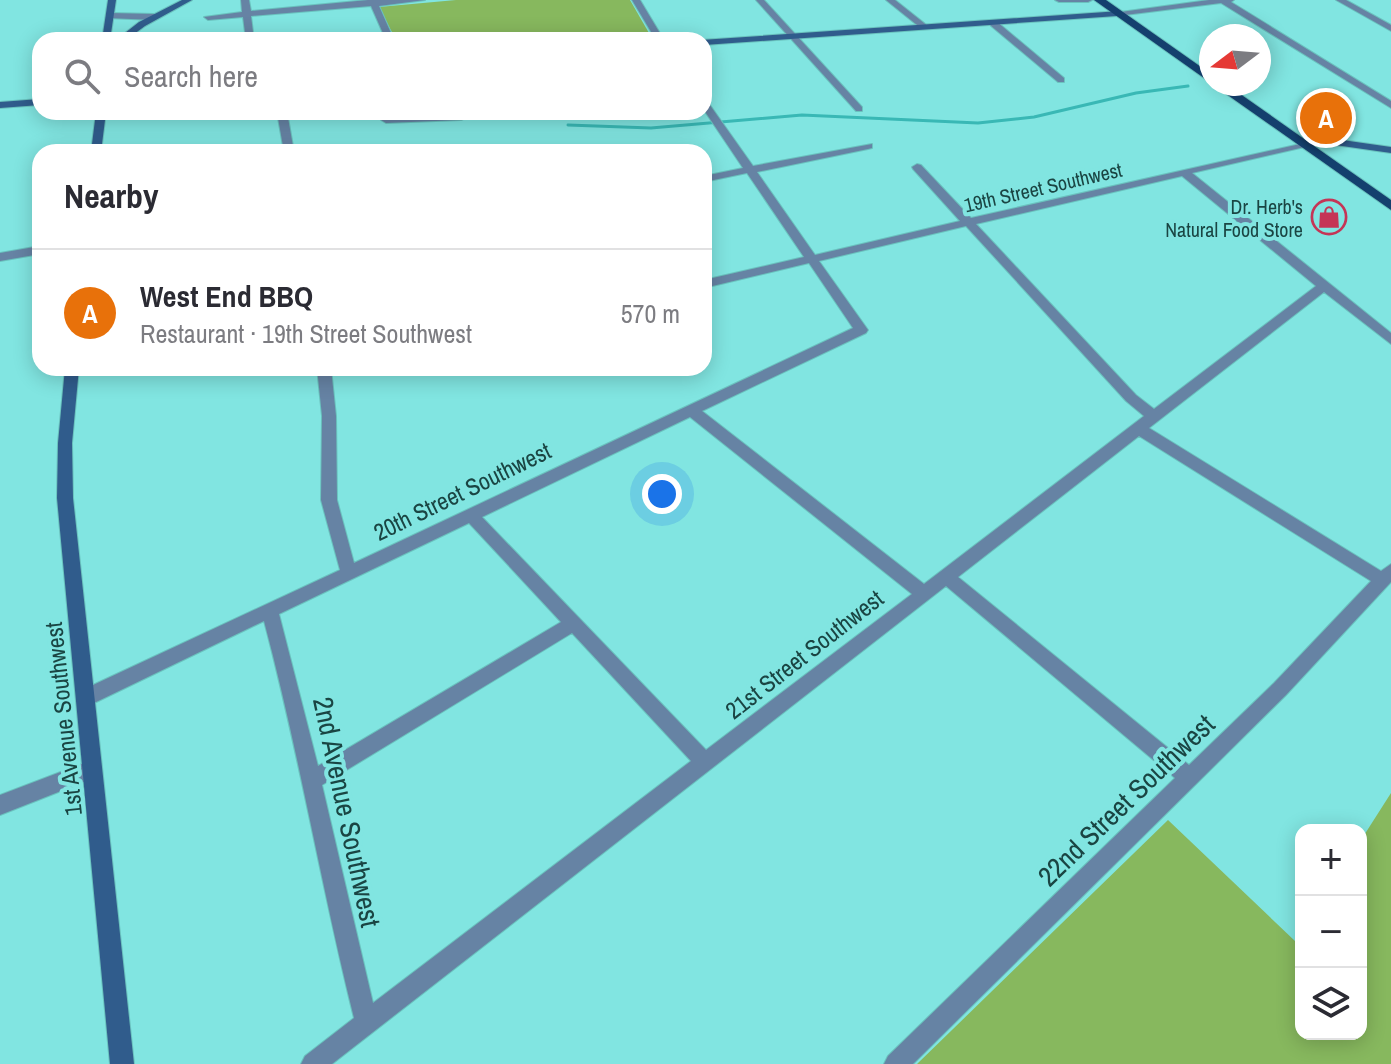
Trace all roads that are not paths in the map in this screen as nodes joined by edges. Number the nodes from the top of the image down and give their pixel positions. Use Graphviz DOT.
graph roads {
  1 [pos="112,0"];
  2 [pos="188,0"];
  3 [pos="245,0"];
  4 [pos="421,0"];
  5 [pos="636,0"];
  6 [pos="760,0"];
  7 [pos="890,0"];
  8 [pos="1059,0"];
  9 [pos="1088,0"];
  10 [pos="1099,0"];
  11 [pos="1230,0"];
  12 [pos="1340,0"];
  13 [pos="1223,1"];
  14 [pos="373,2"];
  15 [pos="1117,13"];
  16 [pos="246,14"];
  17 [pos="110,16"];
  18 [pos="155,17"];
  19 [pos="208,17"];
  20 [pos="993,23"];
  21 [pos="925,27"];
  22 [pos="1391,28"];
  23 [pos="107,32"];
  24 [pos="132,32"];
  25 [pos="249,32"];
  26 [pos="386,32"];
  27 [pos="655,32"];
  28 [pos="792,36"];
  29 [pos="712,41"];
  30 [pos="1199,71"];
  31 [pos="1061,80"];
  32 [pos="1235,96"];
  33 [pos="32,103"];
  34 [pos="0,105"];
  35 [pos="1391,105"];
  36 [pos="859,109"];
  37 [pos="712,115"];
  38 [pos="100,120"];
  39 [pos="283,120"];
  40 [pos="97,144"];
  41 [pos="288,144"];
  42 [pos="1305,144"];
  43 [pos="868,146"];
  44 [pos="1391,150"];
  45 [pos="917,167"];
  46 [pos="750,170"];
  47 [pos="1184,172"];
  48 [pos="712,177"];
  49 [pos="1391,206"];
  50 [pos="971,223"];
  51 [pos="32,251"];
  52 [pos="0,257"];
  53 [pos="812,259"];
  54 [pos="712,282"];
  55 [pos="1325,285"];
  56 [pos="1391,340"];
  57 [pos="71,376"];
  58 [pos="325,376"];
  59 [pos="692,411"];
  60 [pos="1152,415"];
  61 [pos="1137,428"];
  62 [pos="472,516"];
  63 [pos="349,574"];
  64 [pos="945,576"];
  65 [pos="1386,576"];
  66 [pos="923,593"];
  67 [pos="270,613"];
  68 [pos="572,624"];
  69 [pos="85,698"];
  70 [pos="704,761"];
  71 [pos="92,769"];
  72 [pos="1190,778"];
  73 [pos="312,780"];
  74 [pos="0,805"];
  75 [pos="367,1023"];
  76 [pos="122,1064"];
  77 [pos="313,1064"];
  78 [pos="896,1064"];
  1 -- 17 [label="main road"];
  2 -- 18 [label="main road"];
  3 -- 16 [label="street"];
  4 -- 14 [label="street"];
  5 -- 27 [label="street"];
  6 -- 28 [label="street"];
  7 -- 21 [label="street"];
  8 -- 9 [label="street"];
  10 -- 15 [label="main road"];
  11 -- 13 [label="street"];
  12 -- 22 [label="street"];
  13 -- 15 [label="street"];
  13 -- 35 [label="street"];
  14 -- 16 [label="street"];
  14 -- 26 [label="street"];
  15 -- 20 [label="main road"];
  15 -- 30 [label="main road"];
  16 -- 19 [label="street"];
  16 -- 25 [label="street"];
  17 -- 18 [label="street"];
  17 -- 23 [label="main road"];
  18 -- 24 [label="main road"];
  20 -- 21 [label="main road"];
  20 -- 31 [label="street"];
  21 -- 28 [label="main road"];
  28 -- 29 [label="main road"];
  28 -- 36 [label="street"];
  32 -- 42 [label="main road"];
  33 -- 34 [label="main road"];
  37 -- 46 [label="street"];
  38 -- 40 [label="main road"];
  39 -- 41 [label="street"];
  42 -- 44 [label="main road, 19th Street Southwest"];
  42 -- 47 [label="street, 19th Street Southwest"];
  42 -- 49 [label="main road"];
  43 -- 46 [label="street"];
  45 -- 50 [label="street"];
  46 -- 48 [label="street"];
  46 -- 53 [label="street"];
  47 -- 50 [label="street, 19th Street Southwest"];
  47 -- 55 [label="street"];
  50 -- 53 [label="street, 19th Street Southwest"];
  50 -- 60 [label="street"];
  51 -- 52 [label="street"];
  53 -- 54 [label="street, 19th Street Southwest"];
  53 -- 59 [label="street, 20th Street Southwest"];
  55 -- 56 [label="street"];
  55 -- 60 [label="street, 21st Street Southwest"];
  57 -- 69 [label="main road, 1st Avenue Southwest"];
  58 -- 63 [label="street"];
  59 -- 62 [label="street, 20th Street Southwest"];
  59 -- 66 [label="street"];
  60 -- 61 [label="street, 21st Street Southwest"];
  61 -- 64 [label="street, 21st Street Southwest"];
  61 -- 65 [label="street"];
  62 -- 63 [label="street, 20th Street Southwest"];
  62 -- 68 [label="street"];
  63 -- 67 [label="street, 20th Street Southwest"];
  64 -- 66 [label="street, 21st Street Southwest"];
  64 -- 72 [label="street"];
  65 -- 72 [label="street, 22nd Street Southwest"];
  66 -- 70 [label="street, 21st Street Southwest"];
  67 -- 69 [label="street, 20th Street Southwest"];
  67 -- 73 [label="street, 2nd Avenue Southwest"];
  68 -- 70 [label="street"];
  68 -- 73 [label="street"];
  69 -- 71 [label="main road, 1st Avenue Southwest"];
  70 -- 75 [label="street, 21st Street Southwest"];
  71 -- 74 [label="street"];
  71 -- 76 [label="main road, 1st Avenue Southwest"];
  72 -- 78 [label="street, 22nd Street Southwest"];
  73 -- 75 [label="street, 2nd Avenue Southwest"];
  75 -- 77 [label="street, 21st Street Southwest"];
}
